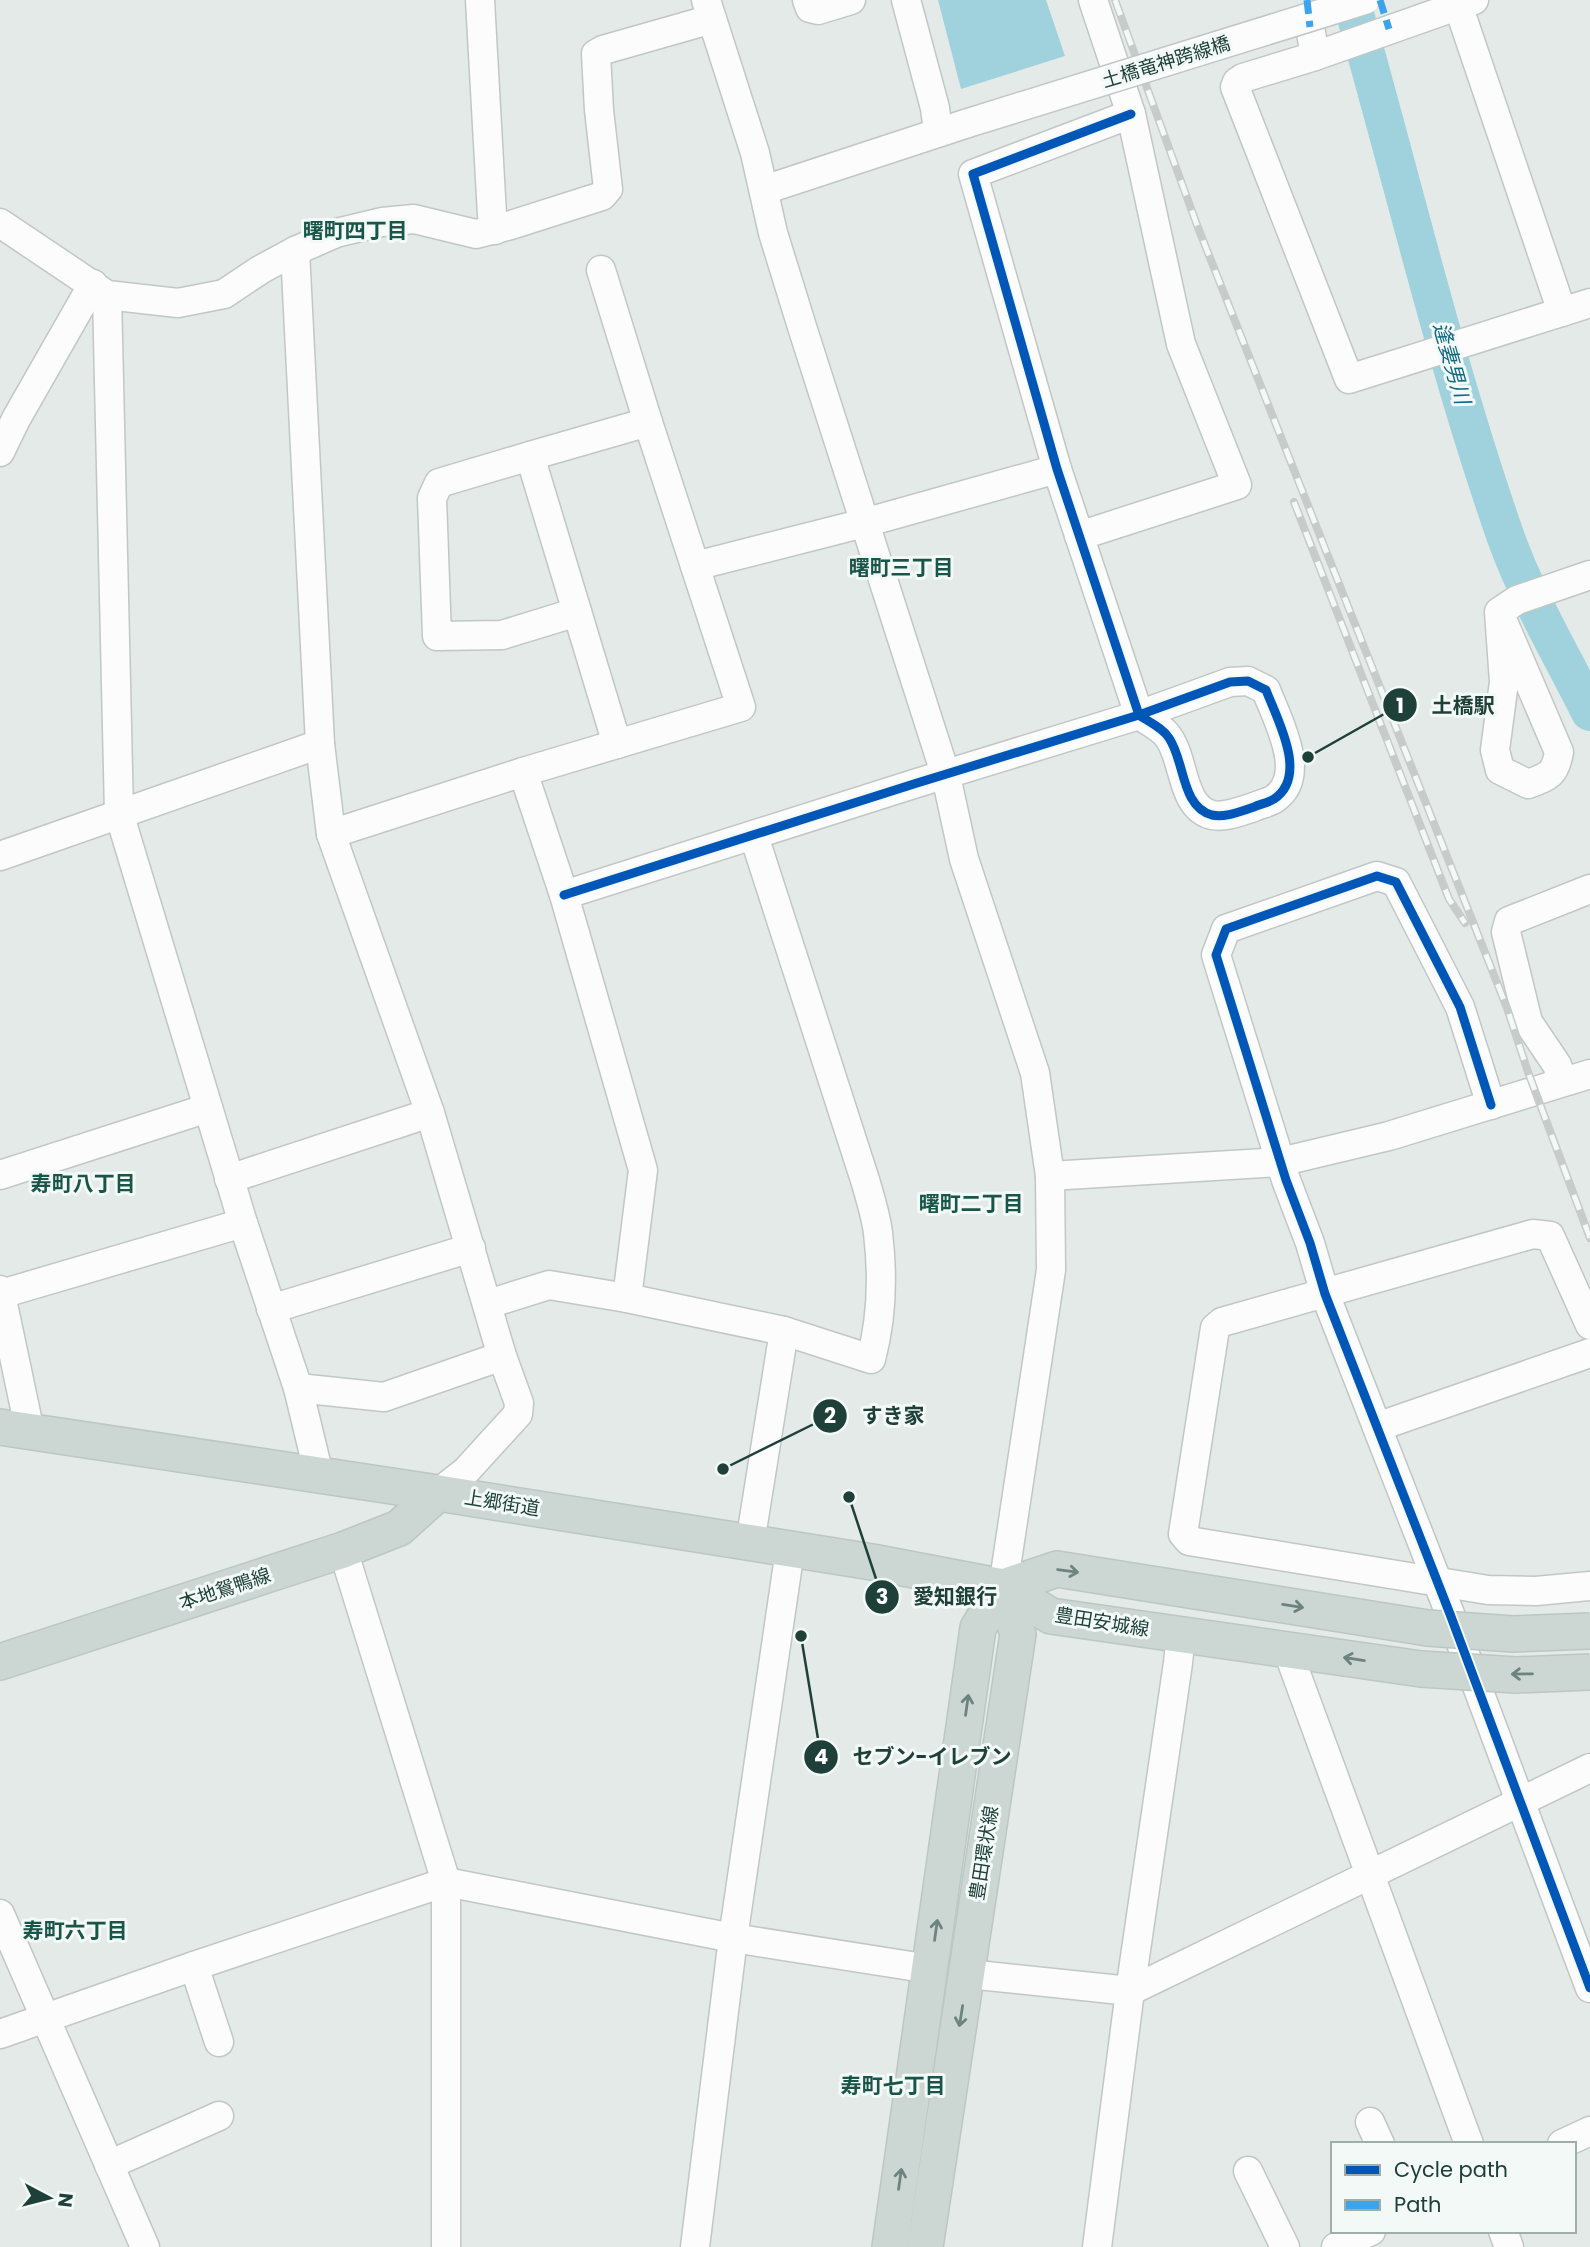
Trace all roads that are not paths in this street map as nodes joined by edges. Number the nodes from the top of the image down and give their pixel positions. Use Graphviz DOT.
graph roads {
  1 [pos="480,0"];
  2 [pos="807,0"];
  3 [pos="851,0"];
  4 [pos="906,0"];
  5 [pos="1093,0"];
  6 [pos="1364,0"];
  7 [pos="1466,3"];
  8 [pos="709,10"];
  9 [pos="1310,27"];
  10 [pos="1320,54"];
  11 [pos="1131,114"];
  12 [pos="938,132"];
  13 [pos="764,190"];
  14 [pos="0,223"];
  15 [pos="495,230"];
  16 [pos="295,251"];
  17 [pos="601,270"];
  18 [pos="100,289"];
  19 [pos="1590,303"];
  20 [pos="1562,312"];
  21 [pos="8,419"];
  22 [pos="648,422"];
  23 [pos="0,452"];
  24 [pos="530,456"];
  25 [pos="1057,469"];
  26 [pos="864,523"];
  27 [pos="1079,536"];
  28 [pos="695,566"];
  29 [pos="1580,578"];
  30 [pos="1508,606"];
  31 [pos="577,612"];
  32 [pos="1193,696"];
  33 [pos="1139,715"];
  34 [pos="1169,738"];
  35 [pos="320,744"];
  36 [pos="617,744"];
  37 [pos="523,772"];
  38 [pos="946,776"];
  39 [pos="119,813"];
  40 [pos="331,834"];
  41 [pos="754,836"];
  42 [pos="0,856"];
  43 [pos="1590,889"];
  44 [pos="564,895"];
  45 [pos="1590,1074"];
  46 [pos="1563,1082"];
  47 [pos="1491,1105"];
  48 [pos="208,1108"];
  49 [pos="430,1113"];
  50 [pos="1280,1162"];
  51 [pos="0,1175"];
  52 [pos="1050,1176"];
  53 [pos="229,1179"];
  54 [pos="243,1223"];
  55 [pos="471,1248"];
  56 [pos="1,1292"];
  57 [pos="1325,1294"];
  58 [pos="627,1297"];
  59 [pos="488,1304"];
  60 [pos="271,1309"];
  61 [pos="1590,1325"];
  62 [pos="784,1331"];
  63 [pos="1590,1353"];
  64 [pos="502,1356"];
  65 [pos="298,1388"];
  66 [pos="1377,1427"];
  67 [pos="15,1429"];
  68 [pos="319,1475"];
  69 [pos="438,1493"];
  70 [pos="750,1543"];
  71 [pos="343,1550"];
  72 [pos="790,1550"];
  73 [pos="1437,1582"];
  74 [pos="1590,1586"];
  75 [pos="1003,1587"];
  76 [pos="1590,1631"];
  77 [pos="1181,1633"];
  78 [pos="1287,1649"];
  79 [pos="0,1662"];
  80 [pos="1590,1672"];
  81 [pos="1590,1768"];
  82 [pos="1520,1802"];
  83 [pos="1369,1875"];
  84 [pos="446,1882"];
  85 [pos="0,1914"];
  86 [pos="733,1938"];
  87 [pos="194,1966"];
  88 [pos="930,1969"];
  89 [pos="968,1973"];
  90 [pos="1590,1988"];
  91 [pos="1130,1991"];
  92 [pos="46,2017"];
  93 [pos="0,2034"];
  94 [pos="219,2042"];
  95 [pos="219,2116"];
  96 [pos="1590,2131"];
  97 [pos="1468,2142"];
  98 [pos="1566,2142"];
  99 [pos="109,2165"];
  100 [pos="1248,2171"];
  101 [pos="1367,2233"];
  102 [pos="145,2247"];
  103 [pos="446,2247"];
  104 [pos="695,2247"];
  105 [pos="890,2247"];
  106 [pos="925,2247"];
  107 [pos="1097,2247"];
  108 [pos="1285,2247"];
  109 [pos="1336,2247"];
  1 -- 15 [label="street"];
  2 -- 3 [label="street"];
  4 -- 12 [label="street"];
  5 -- 11 [label="street"];
  6 -- 12 [label="street, 土橋竜神跨線橋, bridge"];
  7 -- 10 [label="street"];
  7 -- 20 [label="street"];
  8 -- 13 [label="street"];
  8 -- 15 [label="street"];
  9 -- 10 [label="street"];
  10 -- 20 [label="street"];
  11 -- 25 [label="street"];
  11 -- 27 [label="street"];
  12 -- 13 [label="street, 土橋竜神跨線橋"];
  13 -- 26 [label="street"];
  14 -- 18 [label="street"];
  15 -- 16 [label="street"];
  16 -- 18 [label="street"];
  16 -- 35 [label="street"];
  17 -- 22 [label="street"];
  18 -- 21 [label="street"];
  18 -- 39 [label="street"];
  19 -- 20 [label="street"];
  21 -- 23 [label="street"];
  22 -- 24 [label="street"];
  22 -- 28 [label="street"];
  24 -- 31 [label="street"];
  24 -- 31 [label="street"];
  25 -- 26 [label="street"];
  25 -- 27 [label="street"];
  26 -- 28 [label="street"];
  26 -- 38 [label="street"];
  27 -- 33 [label="street"];
  28 -- 36 [label="street"];
  29 -- 30 [label="street"];
  30 -- 30 [label="street"];
  31 -- 36 [label="street"];
  32 -- 33 [label="street"];
  32 -- 34 [label="street"];
  32 -- 34 [label="street"];
  33 -- 34 [label="street"];
  33 -- 38 [label="street"];
  35 -- 39 [label="street"];
  35 -- 40 [label="street"];
  36 -- 37 [label="street"];
  37 -- 40 [label="street"];
  37 -- 44 [label="street"];
  38 -- 41 [label="street"];
  38 -- 52 [label="street"];
  39 -- 42 [label="street"];
  39 -- 48 [label="street"];
  40 -- 49 [label="street"];
  41 -- 44 [label="street"];
  41 -- 62 [label="street"];
  43 -- 46 [label="street"];
  44 -- 58 [label="street"];
  45 -- 46 [label="street"];
  46 -- 47 [label="street"];
  47 -- 50 [label="street"];
  47 -- 50 [label="street"];
  48 -- 51 [label="street"];
  48 -- 53 [label="street"];
  49 -- 53 [label="street"];
  49 -- 55 [label="street"];
  50 -- 52 [label="street"];
  50 -- 57 [label="street"];
  52 -- 75 [label="street"];
  53 -- 54 [label="street"];
  54 -- 56 [label="street"];
  54 -- 60 [label="street"];
  55 -- 59 [label="street"];
  55 -- 60 [label="street"];
  56 -- 67 [label="street"];
  57 -- 61 [label="street"];
  57 -- 66 [label="street"];
  57 -- 73 [label="street"];
  58 -- 59 [label="street"];
  58 -- 62 [label="street"];
  59 -- 64 [label="street"];
  60 -- 65 [label="street"];
  62 -- 70 [label="street"];
  63 -- 66 [label="street"];
  64 -- 65 [label="street"];
  64 -- 69 [label="street"];
  65 -- 68 [label="street"];
  66 -- 73 [label="street"];
  67 -- 68 [label="main road, 上郷街道"];
  68 -- 69 [label="main road, 上郷街道"];
  69 -- 70 [label="main road, 上郷街道"];
  69 -- 71 [label="main road, 本地鴛鴨線"];
  70 -- 72 [label="main road, 上郷街道"];
  71 -- 79 [label="main road, 本地鴛鴨線"];
  71 -- 84 [label="street"];
  72 -- 75 [label="main road, 上郷街道"];
  72 -- 86 [label="street"];
  73 -- 74 [label="street"];
  73 -- 82 [label="street"];
  75 -- 76 [label="main road, one-way, bridge"];
  75 -- 77 [label="main road, 豊田安城線"];
  88 -- 75 [label="main road, 豊田環状線, one-way"];
  75 -- 89 [label="main road, 豊田環状線"];
  77 -- 78 [label="main road, 豊田安城線"];
  77 -- 91 [label="street"];
  80 -- 78 [label="main road, 豊田安城線, one-way, bridge"];
  78 -- 83 [label="street"];
  81 -- 82 [label="street"];
  82 -- 83 [label="street"];
  82 -- 90 [label="street"];
  83 -- 91 [label="street"];
  83 -- 97 [label="street"];
  84 -- 86 [label="street"];
  84 -- 87 [label="street"];
  84 -- 103 [label="street"];
  85 -- 92 [label="street"];
  86 -- 88 [label="street"];
  86 -- 104 [label="street"];
  87 -- 92 [label="street"];
  87 -- 94 [label="street"];
  105 -- 88 [label="main road, 豊田環状線, one-way"];
  89 -- 91 [label="street"];
  89 -- 106 [label="main road, 豊田環状線, one-way"];
  91 -- 107 [label="street"];
  92 -- 93 [label="street"];
  92 -- 99 [label="street"];
  95 -- 99 [label="street"];
  96 -- 98 [label="street"];
  99 -- 102 [label="street"];
  100 -- 108 [label="street"];
  101 -- 109 [label="street"];
}
